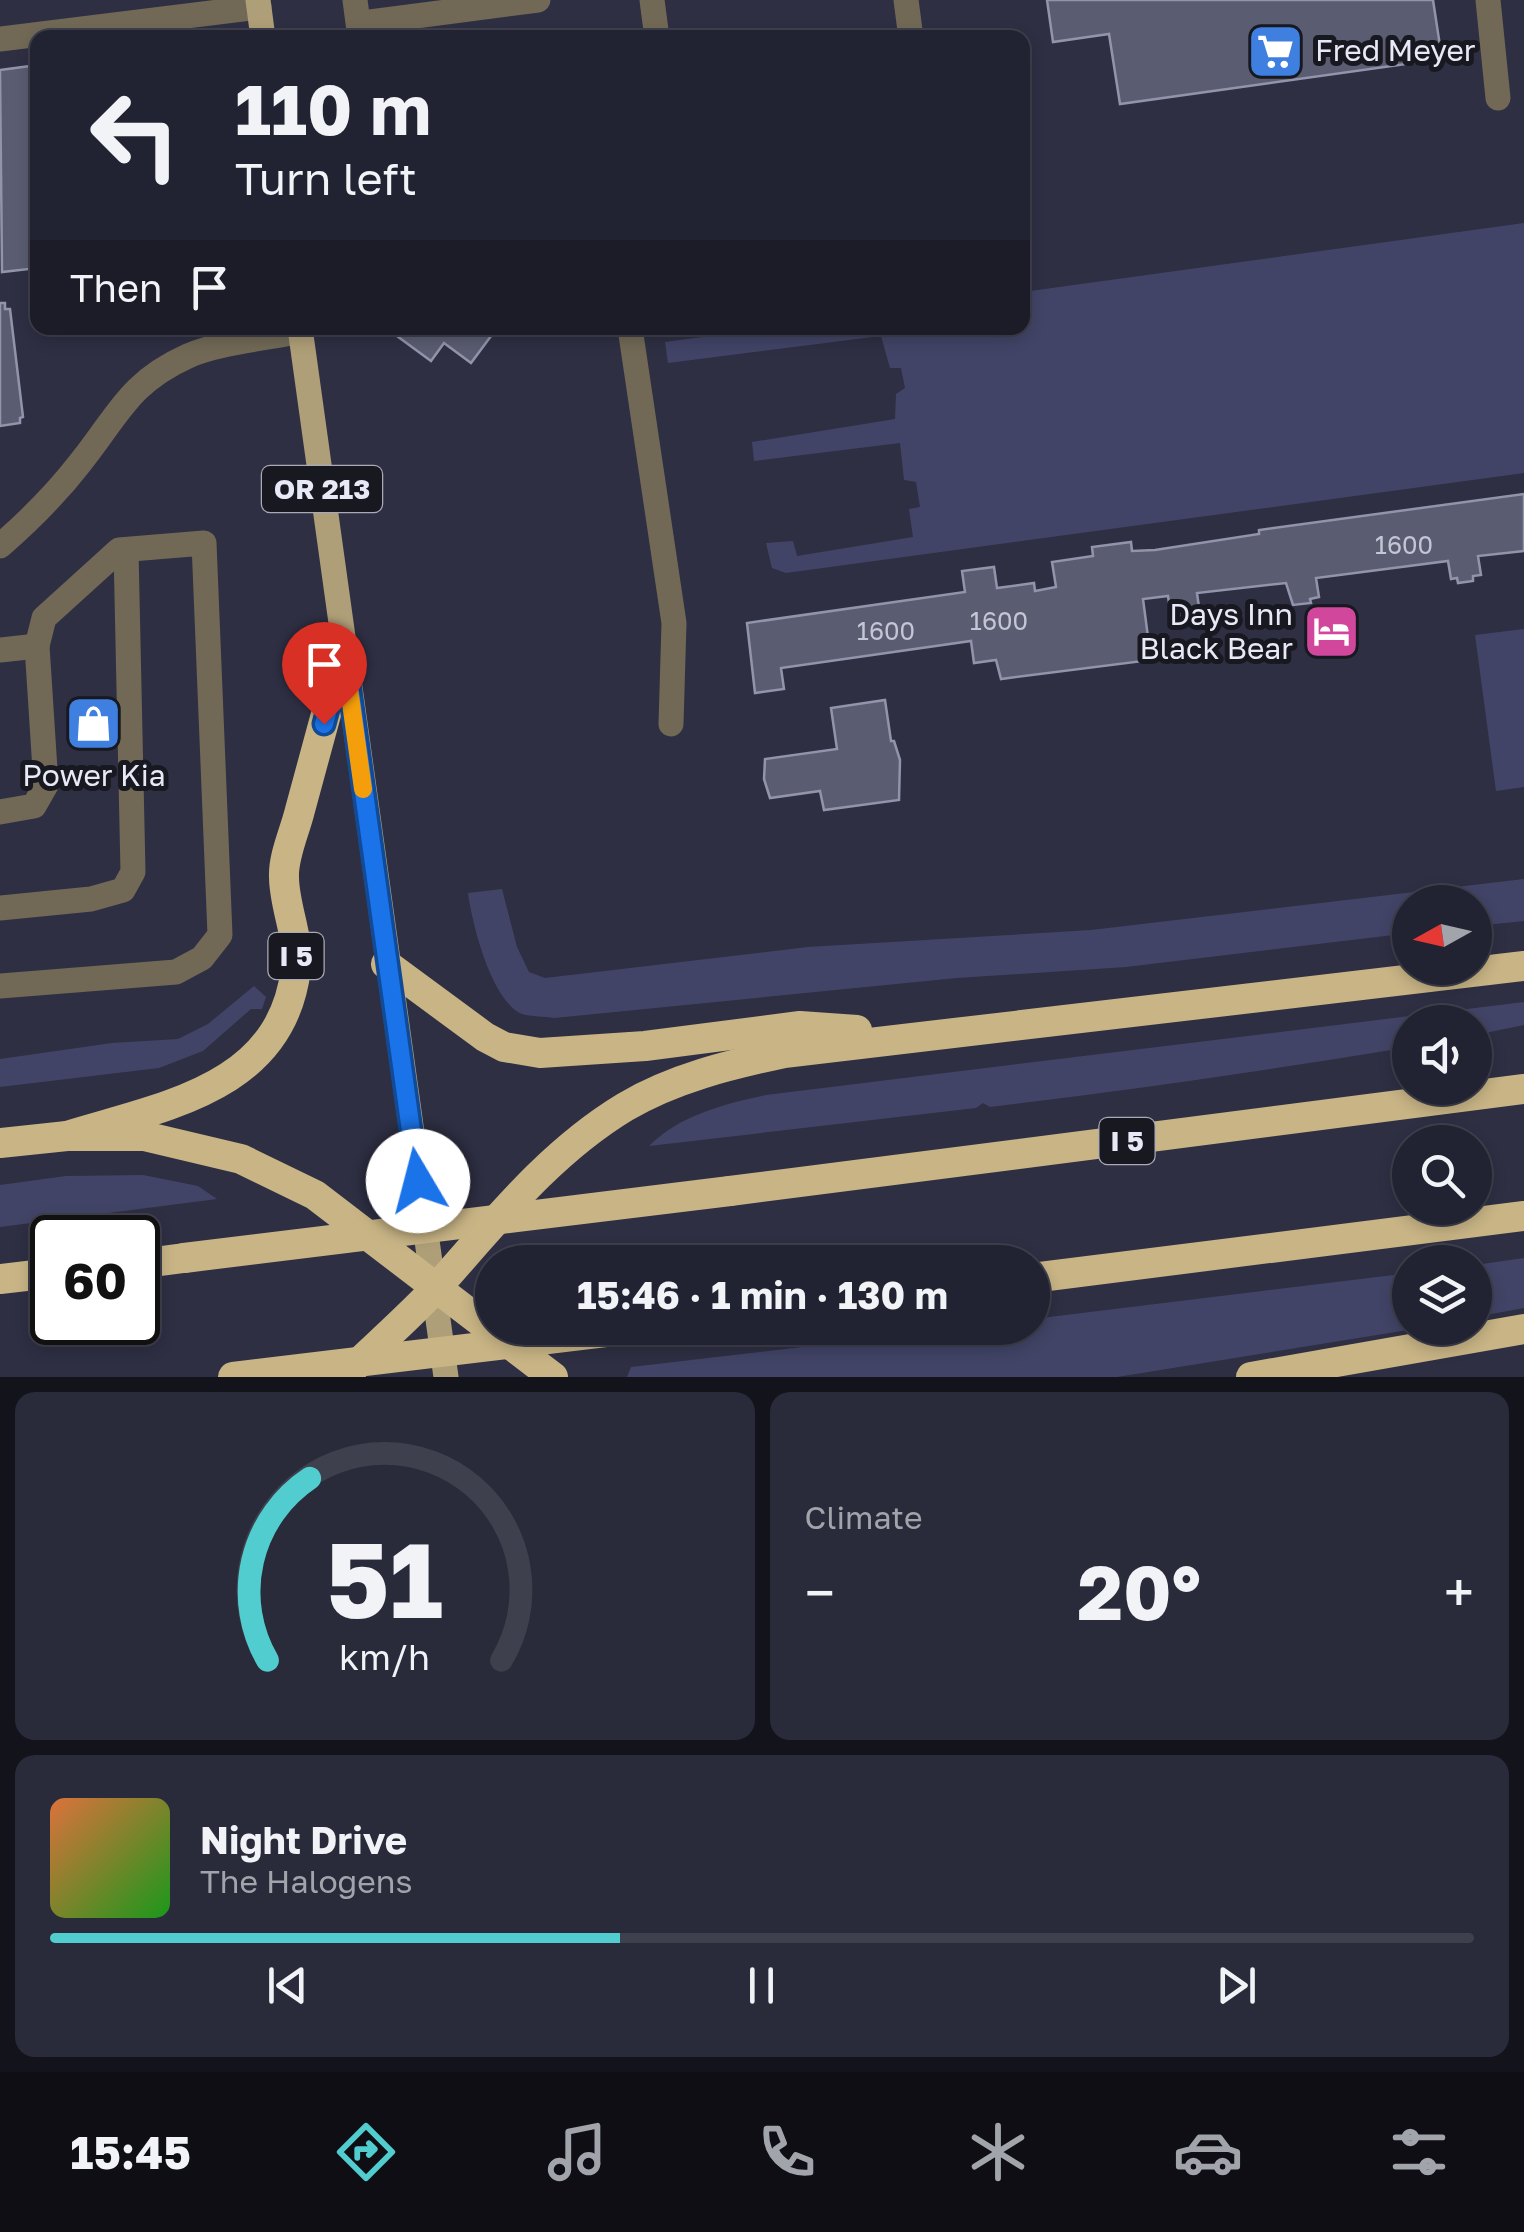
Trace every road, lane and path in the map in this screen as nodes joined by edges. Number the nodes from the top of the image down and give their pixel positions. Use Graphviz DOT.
graph roads {
  1 [pos="538,0"];
  2 [pos="652,0"];
  3 [pos="906,0"];
  4 [pos="1488,0"];
  5 [pos="258,3"];
  6 [pos="358,15"];
  7 [pos="131,30"];
  8 [pos="261,30"];
  9 [pos="654,30"];
  10 [pos="910,30"];
  11 [pos="30,37"];
  12 [pos="0,39"];
  13 [pos="1498,98"];
  14 [pos="274,335"];
  15 [pos="301,335"];
  16 [pos="631,335"];
  17 [pos="0,546"];
  18 [pos="126,550"];
  19 [pos="37,646"];
  20 [pos="344,648"];
  21 [pos="0,650"];
  22 [pos="672,724"];
  23 [pos="0,812"];
  24 [pos="0,908"];
  25 [pos="386,964"];
  26 [pos="1524,966"];
  27 [pos="0,986"];
  28 [pos="925,1036"];
  29 [pos="1524,1088"];
  30 [pos="67,1136"];
  31 [pos="0,1144"];
  32 [pos="1524,1216"];
  33 [pos="160,1261"];
  34 [pos="30,1276"];
  35 [pos="1050,1276"];
  36 [pos="0,1279"];
  37 [pos="434,1290"];
  38 [pos="1524,1329"];
  39 [pos="497,1345"];
  40 [pos="233,1377"];
  41 [pos="344,1377"];
  42 [pos="446,1377"];
  43 [pos="552,1377"];
  44 [pos="1251,1377"];
  1 -- 6 [label="street"];
  2 -- 9 [label="street"];
  3 -- 10 [label="street"];
  4 -- 13 [label="street"];
  5 -- 7 [label="street"];
  5 -- 8 [label="main road"];
  11 -- 12 [label="street"];
  14 -- 17 [label="street"];
  15 -- 20 [label="main road, OR 213"];
  16 -- 22 [label="street"];
  18 -- 19 [label="street"];
  18 -- 24 [label="street"];
  18 -- 27 [label="street"];
  19 -- 21 [label="street"];
  19 -- 23 [label="street"];
  20 -- 25 [label="main road, OR 213"];
  20 -- 30 [label="highway, I 5"];
  25 -- 28 [label="highway"];
  25 -- 37 [label="main road, OR 213"];
  26 -- 28 [label="highway"];
  28 -- 37 [label="highway"];
  29 -- 33 [label="highway, I 5, bridge"];
  30 -- 31 [label="highway, I 5"];
  30 -- 37 [label="highway, I 5"];
  32 -- 35 [label="highway"];
  34 -- 36 [label="highway"];
  37 -- 41 [label="highway"];
  37 -- 42 [label="main road"];
  37 -- 43 [label="highway, I 5"];
  38 -- 44 [label="highway"];
  39 -- 40 [label="highway, bridge"];
}
